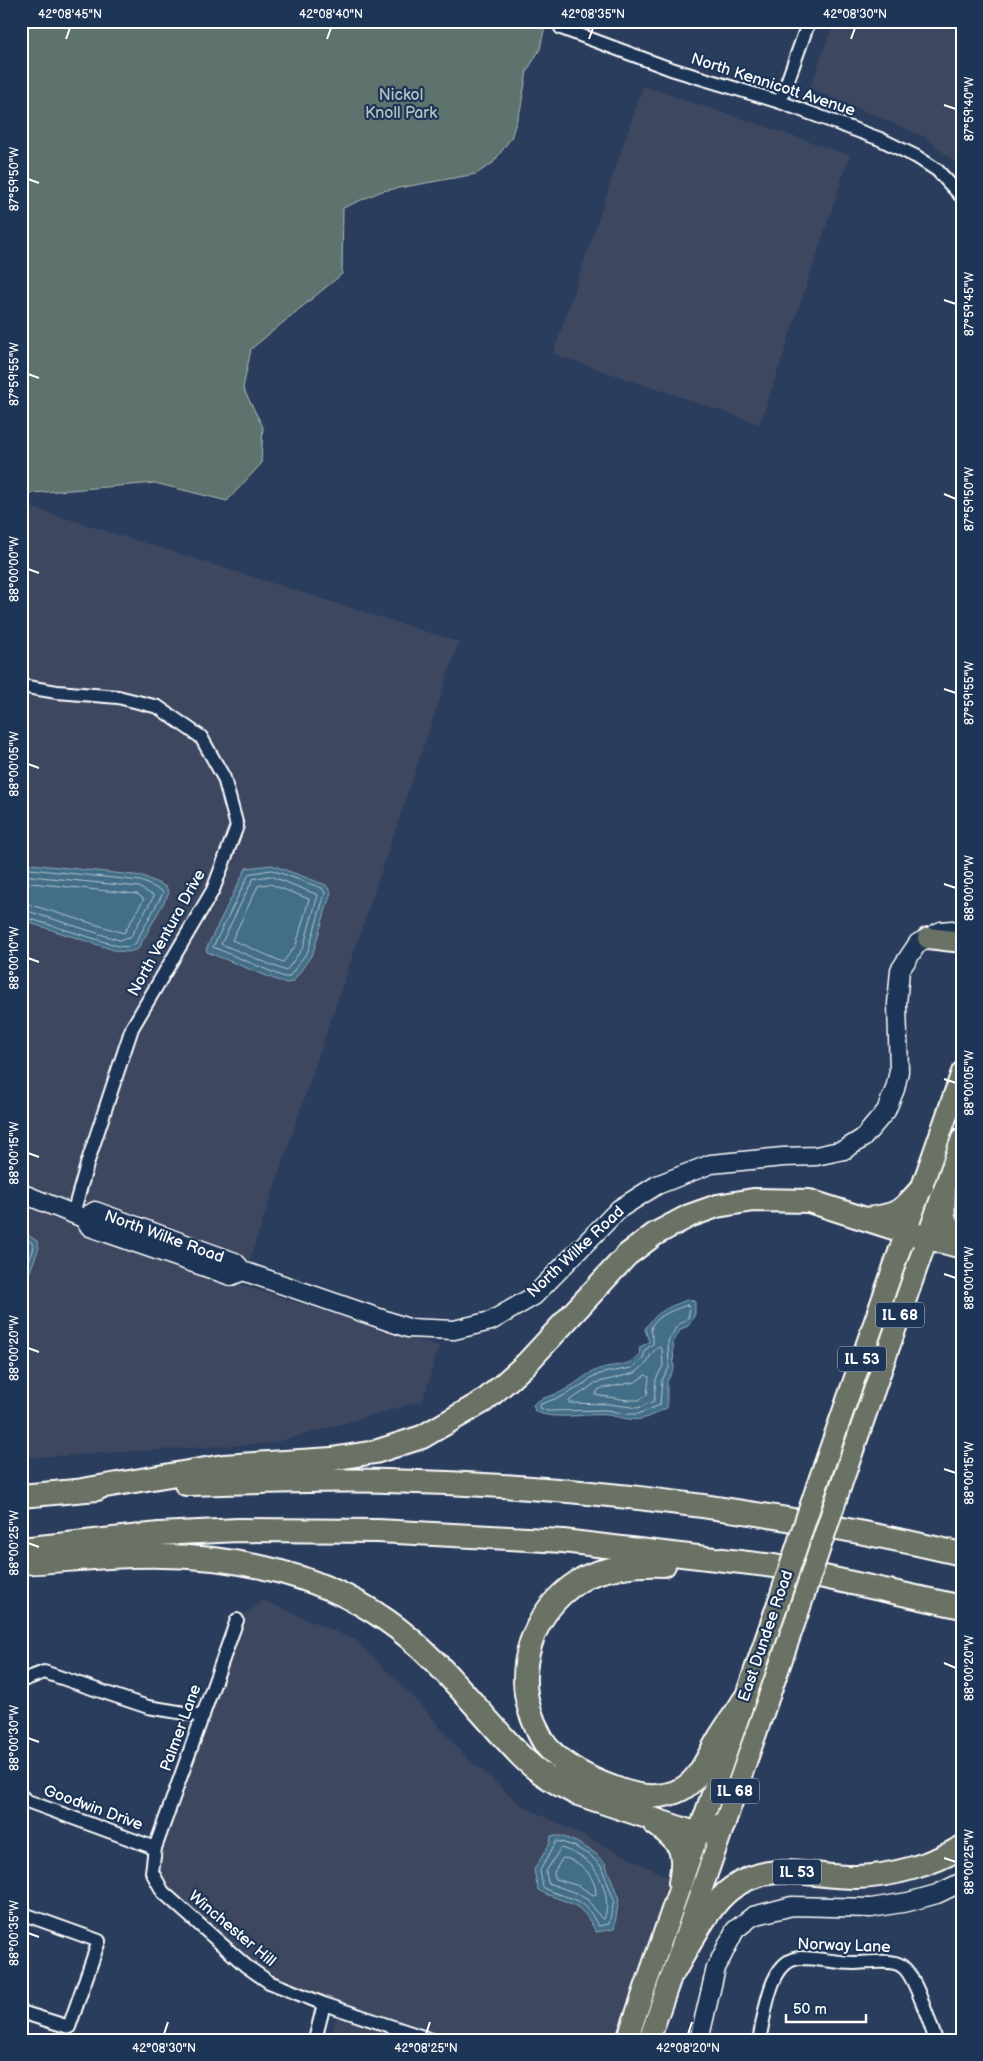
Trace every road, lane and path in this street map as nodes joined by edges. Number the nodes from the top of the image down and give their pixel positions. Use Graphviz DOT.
graph roads {
  1 [pos="809,21"];
  2 [pos="562,24"];
  3 [pos="780,102"];
  4 [pos="962,197"];
  5 [pos="21,686"];
  6 [pos="961,934"];
  7 [pos="928,938"];
  8 [pos="962,1072"];
  9 [pos="962,1138"];
  10 [pos="922,1188"];
  11 [pos="944,1192"];
  12 [pos="21,1193"];
  13 [pos="78,1216"];
  14 [pos="867,1219"];
  15 [pos="916,1236"];
  16 [pos="962,1241"];
  17 [pos="962,1247"];
  18 [pos="82,1490"];
  19 [pos="21,1496"];
  20 [pos="21,1549"];
  21 [pos="962,1554"];
  22 [pos="747,1562"];
  23 [pos="21,1563"];
  24 [pos="962,1607"];
  25 [pos="236,1620"];
  26 [pos="21,1681"];
  27 [pos="744,1700"];
  28 [pos="203,1716"];
  29 [pos="21,1796"];
  30 [pos="645,1816"];
  31 [pos="724,1824"];
  32 [pos="698,1834"];
  33 [pos="962,1846"];
  34 [pos="155,1848"];
  35 [pos="962,1882"];
  36 [pos="680,1883"];
  37 [pos="21,1913"];
  38 [pos="674,1971"];
  39 [pos="324,2004"];
  40 [pos="21,2012"];
  41 [pos="315,2040"];
  42 [pos="432,2040"];
  43 [pos="627,2040"];
  44 [pos="649,2040"];
  45 [pos="700,2040"];
  46 [pos="760,2040"];
  47 [pos="936,2040"];
  1 -- 3 [label="street"];
  2 -- 3 [label="street, North Kennicott Avenue"];
  3 -- 4 [label="street, North Kennicott Avenue"];
  5 -- 13 [label="street, North Ventura Drive"];
  6 -- 7 [label="main road"];
  7 -- 13 [label="street, North Wilke Road"];
  8 -- 10 [label="main road, IL 68"];
  9 -- 11 [label="main road, IL 68"];
  10 -- 14 [label="highway"];
  10 -- 15 [label="main road, IL 68"];
  11 -- 15 [label="main road, IL 68"];
  11 -- 16 [label="highway"];
  12 -- 13 [label="street, North Wilke Road"];
  14 -- 15 [label="highway"];
  14 -- 18 [label="highway"];
  15 -- 17 [label="highway"];
  15 -- 27 [label="main road, East Dundee Road / IL 53, bridge"];
  15 -- 31 [label="main road, East Dundee Road / IL 68, bridge"];
  18 -- 19 [label="highway"];
  18 -- 21 [label="highway"];
  20 -- 22 [label="highway"];
  22 -- 24 [label="highway"];
  22 -- 27 [label="highway"];
  23 -- 30 [label="highway"];
  25 -- 28 [label="street, Palmer Lane"];
  26 -- 28 [label="street"];
  27 -- 32 [label="main road, East Dundee Road / IL 53"];
  28 -- 34 [label="street, Palmer Lane"];
  29 -- 34 [label="street, Goodwin Drive"];
  30 -- 32 [label="highway"];
  30 -- 36 [label="highway"];
  31 -- 32 [label="highway"];
  31 -- 38 [label="main road, East Dundee Road / IL 68"];
  32 -- 36 [label="main road, East Dundee Road / IL 53"];
  33 -- 38 [label="highway, IL 53"];
  34 -- 39 [label="street, Winchester Hill"];
  35 -- 45 [label="street"];
  36 -- 43 [label="main road, East Dundee Road / IL 53"];
  37 -- 40 [label="street"];
  38 -- 44 [label="main road, East Dundee Road / IL 53"];
  39 -- 41 [label="street"];
  39 -- 42 [label="street, Winchester Hill"];
  46 -- 47 [label="street, Norway Lane"];
}
